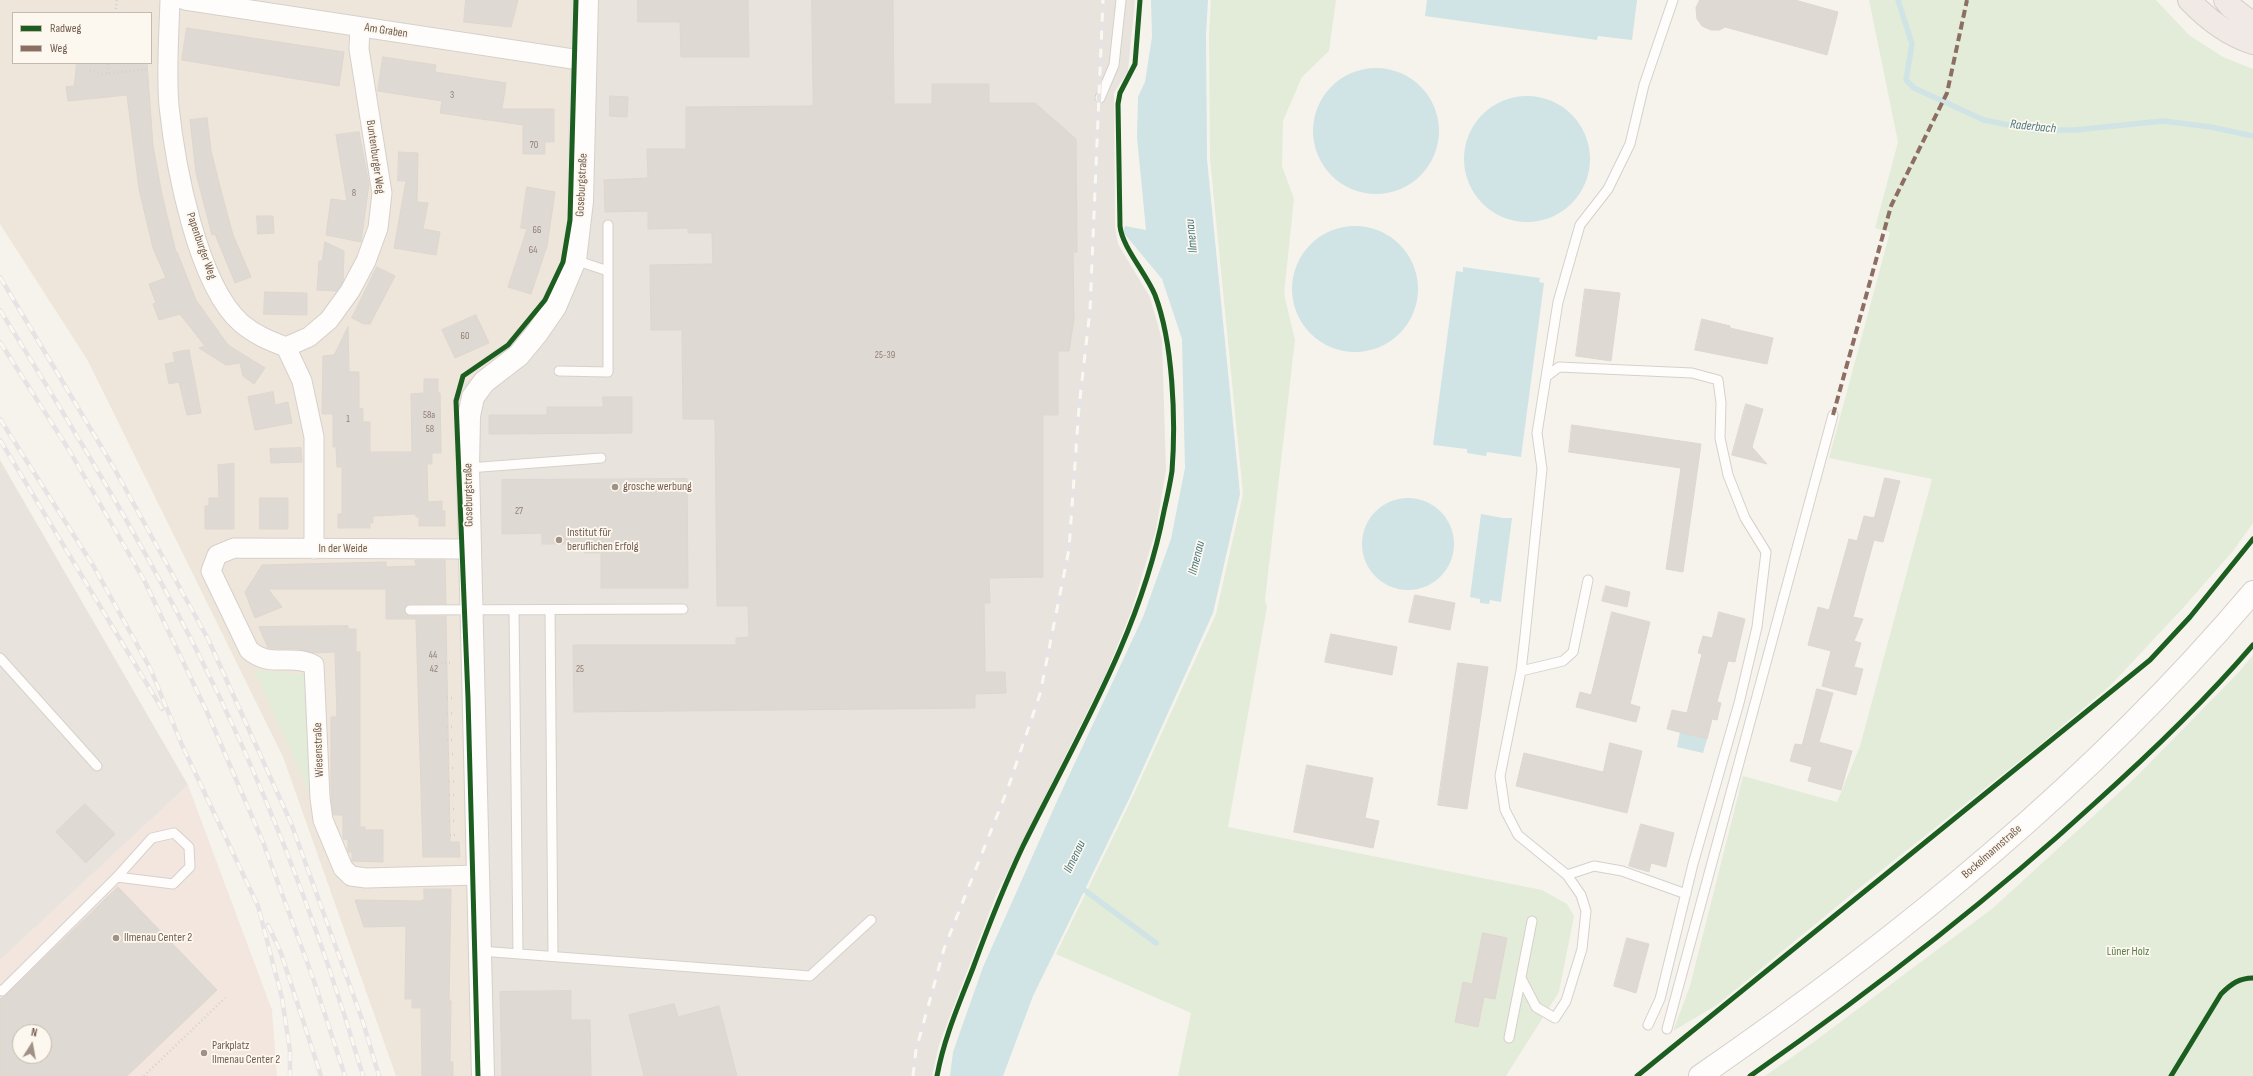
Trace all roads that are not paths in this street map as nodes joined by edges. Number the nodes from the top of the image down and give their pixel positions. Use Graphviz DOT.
graph roads {
  1 [pos="170,0"];
  2 [pos="185,0"];
  3 [pos="587,0"];
  4 [pos="1121,0"];
  5 [pos="1673,0"];
  6 [pos="2189,0"];
  7 [pos="2226,0"];
  8 [pos="2253,24"];
  9 [pos="360,26"];
  10 [pos="2253,43"];
  11 [pos="586,61"];
  12 [pos="1100,98"];
  13 [pos="608,225"];
  14 [pos="575,260"];
  15 [pos="608,271"];
  16 [pos="286,347"];
  17 [pos="558,371"];
  18 [pos="1546,377"];
  19 [pos="1833,415"];
  20 [pos="601,458"];
  21 [pos="468,468"];
  22 [pos="314,549"];
  23 [pos="470,549"];
  24 [pos="217,555"];
  25 [pos="1588,580"];
  26 [pos="2253,592"];
  27 [pos="683,609"];
  28 [pos="410,610"];
  29 [pos="472,610"];
  30 [pos="514,610"];
  31 [pos="550,610"];
  32 [pos="0,658"];
  33 [pos="1521,671"];
  34 [pos="97,766"];
  35 [pos="478,875"];
  36 [pos="1567,875"];
  37 [pos="117,877"];
  38 [pos="1686,894"];
  39 [pos="871,920"];
  40 [pos="1532,922"];
  41 [pos="480,951"];
  42 [pos="518,954"];
  43 [pos="553,956"];
  44 [pos="1521,978"];
  45 [pos="0,990"];
  46 [pos="1648,1025"];
  47 [pos="1667,1029"];
  48 [pos="1509,1038"];
  49 [pos="482,1076"];
  50 [pos="1700,1076"];
  1 -- 16 [label="street, Papenburger Weg"];
  2 -- 9 [label="street, Am Graben"];
  3 -- 11 [label="street, Goseburgstraße"];
  4 -- 12 [label="lane"];
  5 -- 18 [label="lane"];
  6 -- 10 [label="highway"];
  7 -- 8 [label="highway"];
  9 -- 11 [label="street, Am Graben"];
  9 -- 16 [label="street, Buntenburger Weg"];
  11 -- 14 [label="street, Goseburgstraße"];
  13 -- 15 [label="lane"];
  14 -- 15 [label="lane"];
  14 -- 21 [label="street, Goseburgstraße"];
  15 -- 17 [label="lane"];
  16 -- 22 [label="street"];
  18 -- 33 [label="lane"];
  18 -- 38 [label="lane"];
  19 -- 47 [label="lane"];
  20 -- 21 [label="lane"];
  21 -- 23 [label="street, Goseburgstraße"];
  22 -- 23 [label="street, In der Weide"];
  22 -- 24 [label="street, In der Weide"];
  23 -- 29 [label="street, Goseburgstraße"];
  24 -- 35 [label="street, Wiesenstraße"];
  25 -- 33 [label="lane"];
  26 -- 50 [label="street, Bockelmannstraße"];
  27 -- 31 [label="lane"];
  28 -- 29 [label="lane"];
  29 -- 30 [label="lane"];
  29 -- 35 [label="street, Goseburgstraße"];
  30 -- 31 [label="lane"];
  30 -- 42 [label="lane"];
  31 -- 43 [label="lane"];
  32 -- 34 [label="lane"];
  33 -- 36 [label="lane"];
  35 -- 41 [label="street, Goseburgstraße"];
  36 -- 38 [label="lane"];
  36 -- 44 [label="lane"];
  37 -- 37 [label="lane"];
  37 -- 45 [label="lane"];
  38 -- 46 [label="lane"];
  39 -- 43 [label="lane"];
  40 -- 44 [label="lane"];
  41 -- 42 [label="lane"];
  41 -- 49 [label="street, Goseburgstraße"];
  42 -- 43 [label="lane"];
  44 -- 48 [label="lane"];
}
